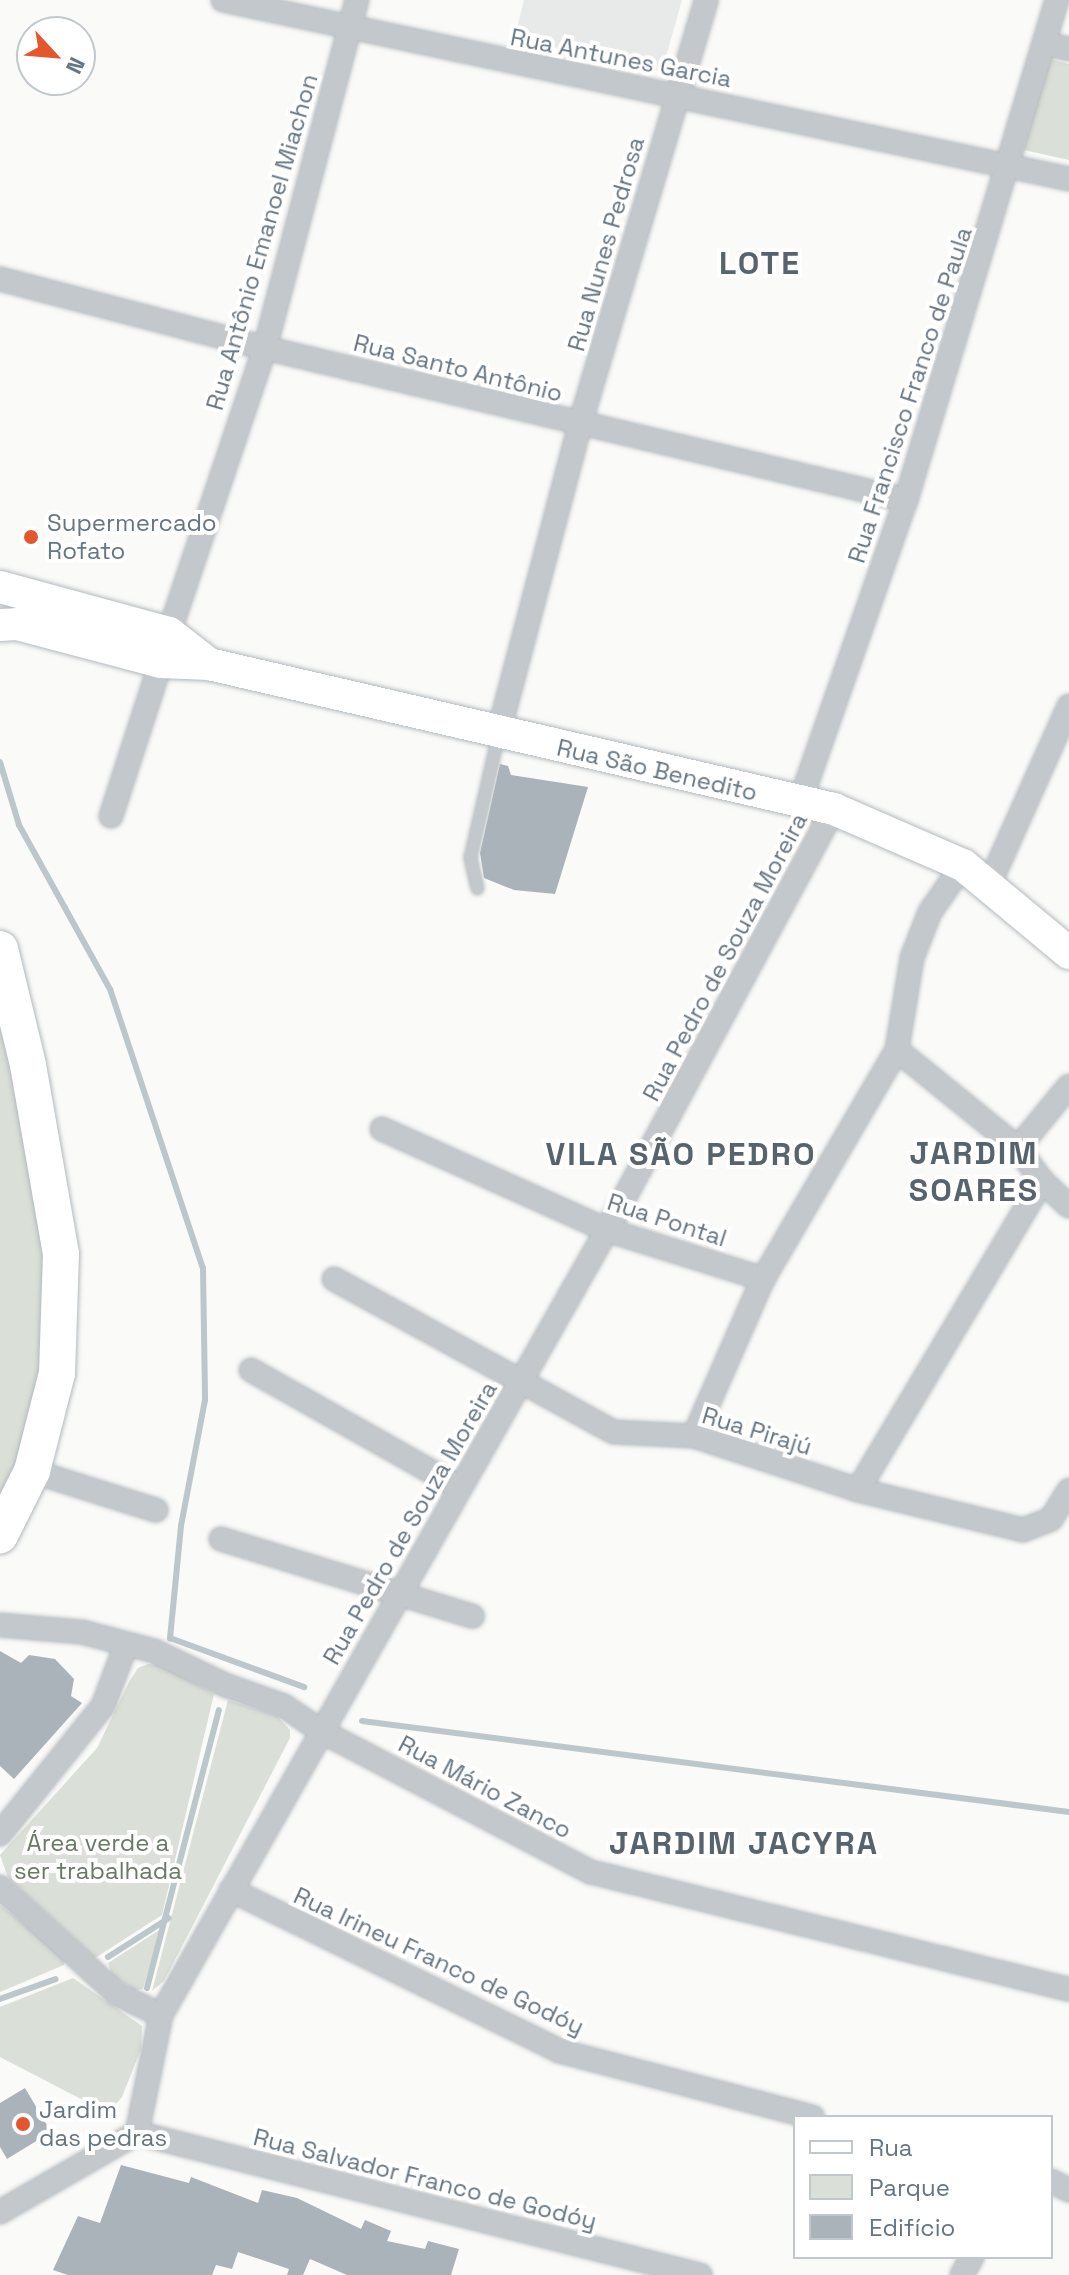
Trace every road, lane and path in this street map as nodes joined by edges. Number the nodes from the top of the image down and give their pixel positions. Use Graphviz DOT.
graph roads {
  1 [pos="223,0"];
  2 [pos="357,0"];
  3 [pos="706,0"];
  4 [pos="1057,0"];
  5 [pos="349,26"];
  6 [pos="1044,44"];
  7 [pos="1069,49"];
  8 [pos="676,94"];
  9 [pos="1009,165"];
  10 [pos="1069,179"];
  11 [pos="0,279"];
  12 [pos="265,348"];
  13 [pos="580,424"];
  14 [pos="906,500"];
  15 [pos="0,587"];
  16 [pos="0,625"];
  17 [pos="156,650"];
  18 [pos="1069,706"];
  19 [pos="498,735"];
  20 [pos="800,802"];
  21 [pos="834,809"];
  22 [pos="111,816"];
  23 [pos="963,865"];
  24 [pos="989,885"];
  25 [pos="477,888"];
  26 [pos="0,949"];
  27 [pos="1069,953"];
  28 [pos="897,1050"];
  29 [pos="1069,1086"];
  30 [pos="382,1129"];
  31 [pos="1018,1148"];
  32 [pos="1042,1181"];
  33 [pos="1069,1206"];
  34 [pos="607,1230"];
  35 [pos="334,1279"];
  36 [pos="763,1279"];
  37 [pos="251,1370"];
  38 [pos="521,1380"];
  39 [pos="694,1436"];
  40 [pos="32,1471"];
  41 [pos="460,1488"];
  42 [pos="858,1490"];
  43 [pos="1069,1490"];
  44 [pos="156,1510"];
  45 [pos="0,1535"];
  46 [pos="221,1539"];
  47 [pos="399,1594"];
  48 [pos="472,1616"];
  49 [pos="0,1625"];
  50 [pos="126,1645"];
  51 [pos="321,1731"];
  52 [pos="0,1834"];
  53 [pos="0,1887"];
  54 [pos="231,1890"];
  55 [pos="1069,1989"];
  56 [pos="161,2015"];
  57 [pos="805,2115"];
  58 [pos="137,2133"];
  59 [pos="0,2212"];
  60 [pos="700,2275"];
  1 -- 5 [label="street, Rua Antunes Garcia"];
  2 -- 5 [label="street, Rua Antônio Emanoel Miachon"];
  3 -- 8 [label="street, Rua Nunes Pedrosa"];
  4 -- 6 [label="street, Rua Francisco Franco de Paula"];
  5 -- 8 [label="street, Rua Antunes Garcia"];
  5 -- 12 [label="street, Rua Antônio Emanoel Miachon"];
  6 -- 7 [label="street"];
  6 -- 9 [label="street, Rua Francisco Franco de Paula"];
  8 -- 9 [label="street, Rua Antunes Garcia"];
  8 -- 13 [label="street, Rua Nunes Pedrosa"];
  9 -- 10 [label="street, Rua Antunes Garcia"];
  9 -- 14 [label="street, Rua Francisco Franco de Paula"];
  11 -- 12 [label="street, Rua Santo Antônio"];
  12 -- 13 [label="street, Rua Santo Antônio"];
  12 -- 17 [label="street, Rua Antônio Emanoel Miachon"];
  13 -- 14 [label="street, Rua Santo Antônio"];
  13 -- 19 [label="street, Rua Nunes Pedrosa"];
  14 -- 20 [label="street, Rua Francisco Franco de Paula"];
  15 -- 17 [label="main road, Rua São Benedito"];
  16 -- 17 [label="main road, Rua São Benedito"];
  17 -- 19 [label="main road, Rua São Benedito"];
  17 -- 22 [label="street, Rua Antônio Emanoel Miachon"];
  18 -- 24 [label="street"];
  19 -- 20 [label="main road, Rua São Benedito"];
  19 -- 25 [label="lane"];
  20 -- 21 [label="main road, Rua São Benedito"];
  21 -- 23 [label="main road, Rua São Benedito"];
  21 -- 34 [label="street, Rua Pedro de Souza Moreira"];
  23 -- 24 [label="main road, Rua São Benedito"];
  23 -- 28 [label="street"];
  24 -- 27 [label="main road, Rua São Benedito"];
  26 -- 40 [label="main road"];
  28 -- 31 [label="street"];
  28 -- 36 [label="street"];
  29 -- 31 [label="street"];
  30 -- 34 [label="street, Rua Pontal"];
  31 -- 32 [label="street"];
  32 -- 33 [label="street"];
  32 -- 42 [label="street"];
  34 -- 36 [label="street, Rua Pontal"];
  34 -- 38 [label="street, Rua Pedro de Souza Moreira"];
  35 -- 38 [label="street, Rua Pirajú"];
  36 -- 39 [label="street"];
  37 -- 41 [label="street"];
  38 -- 39 [label="street, Rua Pirajú"];
  38 -- 41 [label="street, Rua Pedro de Souza Moreira"];
  39 -- 42 [label="street, Rua Pirajú"];
  40 -- 44 [label="street"];
  40 -- 45 [label="main road"];
  41 -- 47 [label="street, Rua Pedro de Souza Moreira"];
  42 -- 43 [label="street, Rua Pirajú"];
  46 -- 47 [label="street"];
  47 -- 48 [label="street"];
  47 -- 51 [label="street, Rua Pedro de Souza Moreira"];
  49 -- 50 [label="street, Rua Mário Zanco"];
  50 -- 51 [label="street, Rua Mário Zanco"];
  50 -- 52 [label="street"];
  51 -- 54 [label="street, Rua Pedro de Souza Moreira"];
  51 -- 55 [label="street, Rua Mário Zanco"];
  53 -- 56 [label="street"];
  54 -- 56 [label="street, Rua Pedro de Souza Moreira"];
  54 -- 57 [label="street, Rua Irineu Franco de Godóy"];
  56 -- 58 [label="street, Rua Pedro de Souza Moreira"];
  58 -- 59 [label="street"];
  58 -- 60 [label="street, Rua Salvador Franco de Godóy"];
}
